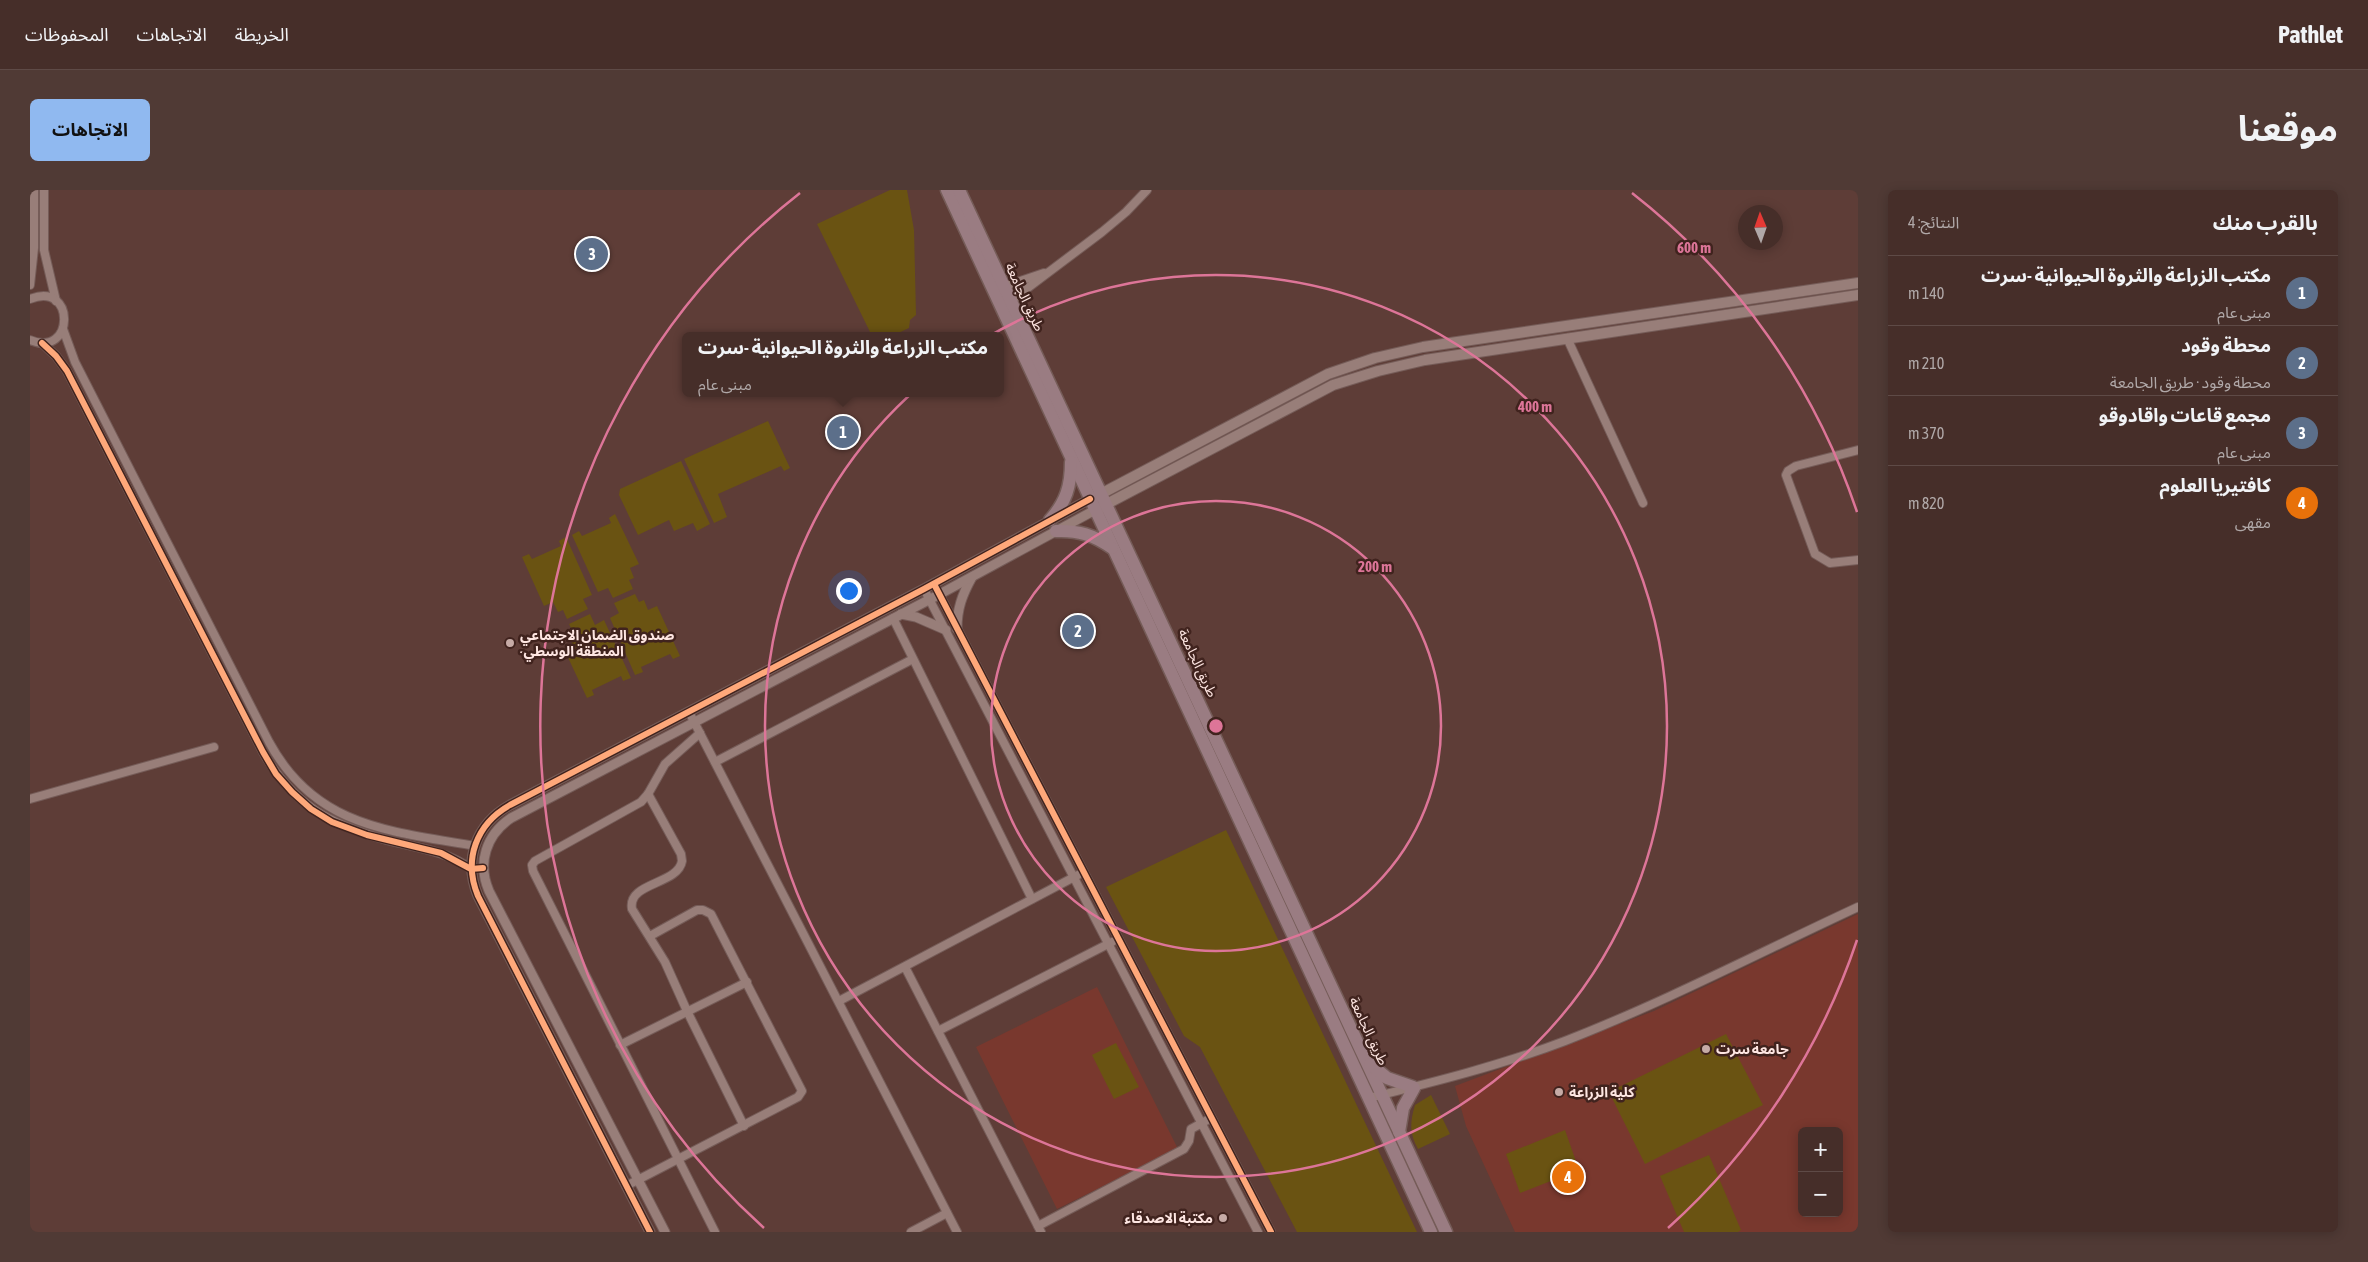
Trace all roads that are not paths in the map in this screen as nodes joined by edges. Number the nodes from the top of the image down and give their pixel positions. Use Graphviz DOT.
graph roads {
  1 [pos="34,190"];
  2 [pos="44,190"];
  3 [pos="946,190"];
  4 [pos="959,190"];
  5 [pos="1147,190"];
  6 [pos="1053,270"];
  7 [pos="1858,284"];
  8 [pos="30,285"];
  9 [pos="999,289"];
  10 [pos="1858,295"];
  11 [pos="30,298"];
  12 [pos="56,300"];
  13 [pos="1005,303"];
  14 [pos="63,329"];
  15 [pos="1567,338"];
  16 [pos="30,340"];
  17 [pos="42,343"];
  18 [pos="1858,450"];
  19 [pos="1071,458"];
  20 [pos="1099,502"];
  21 [pos="1643,503"];
  22 [pos="1053,526"];
  23 [pos="1114,549"];
  24 [pos="1858,560"];
  25 [pos="972,576"];
  26 [pos="934,584"];
  27 [pos="924,589"];
  28 [pos="940,594"];
  29 [pos="930,599"];
  30 [pos="901,614"];
  31 [pos="892,618"];
  32 [pos="1162,620"];
  33 [pos="1150,627"];
  34 [pos="957,629"];
  35 [pos="946,630"];
  36 [pos="911,660"];
  37 [pos="689,712"];
  38 [pos="694,722"];
  39 [pos="700,733"];
  40 [pos="214,747"];
  41 [pos="715,762"];
  42 [pos="648,794"];
  43 [pos="30,799"];
  44 [pos="485,825"];
  45 [pos="495,832"];
  46 [pos="1256,840"];
  47 [pos="475,846"];
  48 [pos="483,868"];
  49 [pos="471,869"];
  50 [pos="1084,872"];
  51 [pos="1074,877"];
  52 [pos="1032,899"];
  53 [pos="1858,907"];
  54 [pos="650,936"];
  55 [pos="1118,938"];
  56 [pos="1108,943"];
  57 [pos="905,966"];
  58 [pos="747,982"];
  59 [pos="839,1002"];
  60 [pos="687,1011"];
  61 [pos="938,1031"];
  62 [pos="620,1045"];
  63 [pos="1366,1061"];
  64 [pos="1416,1087"];
  65 [pos="1383,1097"];
  66 [pos="1370,1102"];
  67 [pos="1211,1118"];
  68 [pos="1201,1123"];
  69 [pos="744,1126"];
  70 [pos="1399,1132"];
  71 [pos="678,1160"];
  72 [pos="638,1180"];
  73 [pos="626,1186"];
  74 [pos="947,1213"];
  75 [pos="1039,1229"];
  76 [pos="650,1232"];
  77 [pos="665,1232"];
  78 [pos="715,1232"];
  79 [pos="911,1232"];
  80 [pos="957,1232"];
  81 [pos="1258,1232"];
  82 [pos="1271,1232"];
  83 [pos="1431,1232"];
  84 [pos="1446,1232"];
  1 -- 8 [label="street"];
  2 -- 12 [label="street"];
  3 -- 9 [label="highway, طريق الجامعة"];
  4 -- 9 [label="highway, طريق الجامعة"];
  5 -- 6 [label="street"];
  6 -- 9 [label="street"];
  6 -- 13 [label="street"];
  7 -- 20 [label="main road"];
  9 -- 13 [label="highway, طريق الجامعة"];
  10 -- 15 [label="main road"];
  11 -- 12 [label="street"];
  12 -- 14 [label="street"];
  13 -- 19 [label="highway, طريق الجامعة"];
  13 -- 20 [label="highway, طريق الجامعة"];
  14 -- 17 [label="street"];
  14 -- 47 [label="street"];
  15 -- 20 [label="main road"];
  15 -- 21 [label="street"];
  16 -- 17 [label="street"];
  17 -- 49 [label="street"];
  18 -- 24 [label="street"];
  19 -- 20 [label="highway, طريق الجامعة"];
  19 -- 22 [label="highway"];
  20 -- 22 [label="street"];
  20 -- 23 [label="highway, طريق الجامعة"];
  20 -- 32 [label="highway, طريق الجامعة"];
  22 -- 23 [label="highway"];
  22 -- 25 [label="street"];
  22 -- 26 [label="street"];
  23 -- 33 [label="highway, طريق الجامعة"];
  25 -- 28 [label="street"];
  25 -- 34 [label="street"];
  26 -- 27 [label="street"];
  26 -- 28 [label="street"];
  27 -- 29 [label="street"];
  27 -- 37 [label="street"];
  28 -- 29 [label="street"];
  28 -- 34 [label="street"];
  29 -- 30 [label="street"];
  29 -- 35 [label="street"];
  30 -- 31 [label="street"];
  30 -- 35 [label="street"];
  31 -- 36 [label="street"];
  31 -- 38 [label="street"];
  32 -- 33 [label="highway"];
  32 -- 46 [label="highway, طريق الجامعة"];
  33 -- 46 [label="highway, طريق الجامعة"];
  34 -- 50 [label="street"];
  35 -- 51 [label="street"];
  36 -- 41 [label="street"];
  36 -- 52 [label="street"];
  37 -- 38 [label="street"];
  37 -- 44 [label="street"];
  38 -- 39 [label="street"];
  38 -- 45 [label="street"];
  39 -- 41 [label="street"];
  39 -- 42 [label="street"];
  40 -- 43 [label="street"];
  41 -- 59 [label="street"];
  42 -- 54 [label="street"];
  42 -- 62 [label="street"];
  44 -- 45 [label="street"];
  44 -- 47 [label="street"];
  45 -- 48 [label="street"];
  46 -- 63 [label="highway, طريق الجامعة"];
  46 -- 66 [label="highway, طريق الجامعة"];
  47 -- 49 [label="street"];
  48 -- 49 [label="street"];
  48 -- 72 [label="street"];
  49 -- 73 [label="street"];
  50 -- 51 [label="street"];
  50 -- 55 [label="street"];
  51 -- 52 [label="street"];
  51 -- 56 [label="street"];
  52 -- 57 [label="street"];
  53 -- 64 [label="street"];
  54 -- 58 [label="street"];
  54 -- 60 [label="street"];
  55 -- 56 [label="street"];
  55 -- 67 [label="street"];
  56 -- 61 [label="street"];
  56 -- 68 [label="street"];
  57 -- 59 [label="street"];
  57 -- 61 [label="street"];
  58 -- 60 [label="street"];
  58 -- 69 [label="street"];
  59 -- 74 [label="street"];
  60 -- 62 [label="street"];
  60 -- 69 [label="street"];
  61 -- 75 [label="street"];
  62 -- 71 [label="street"];
  63 -- 64 [label="highway"];
  63 -- 65 [label="highway, طريق الجامعة"];
  64 -- 65 [label="street"];
  64 -- 70 [label="highway"];
  65 -- 66 [label="street"];
  65 -- 70 [label="highway, طريق الجامعة"];
  66 -- 83 [label="highway, طريق الجامعة"];
  67 -- 68 [label="street"];
  67 -- 82 [label="street"];
  68 -- 75 [label="street"];
  68 -- 81 [label="street"];
  69 -- 71 [label="street"];
  70 -- 84 [label="highway, طريق الجامعة"];
  71 -- 72 [label="street"];
  71 -- 78 [label="street"];
  72 -- 73 [label="street"];
  72 -- 77 [label="street"];
  73 -- 76 [label="street"];
  74 -- 79 [label="street"];
  74 -- 80 [label="street"];
}
